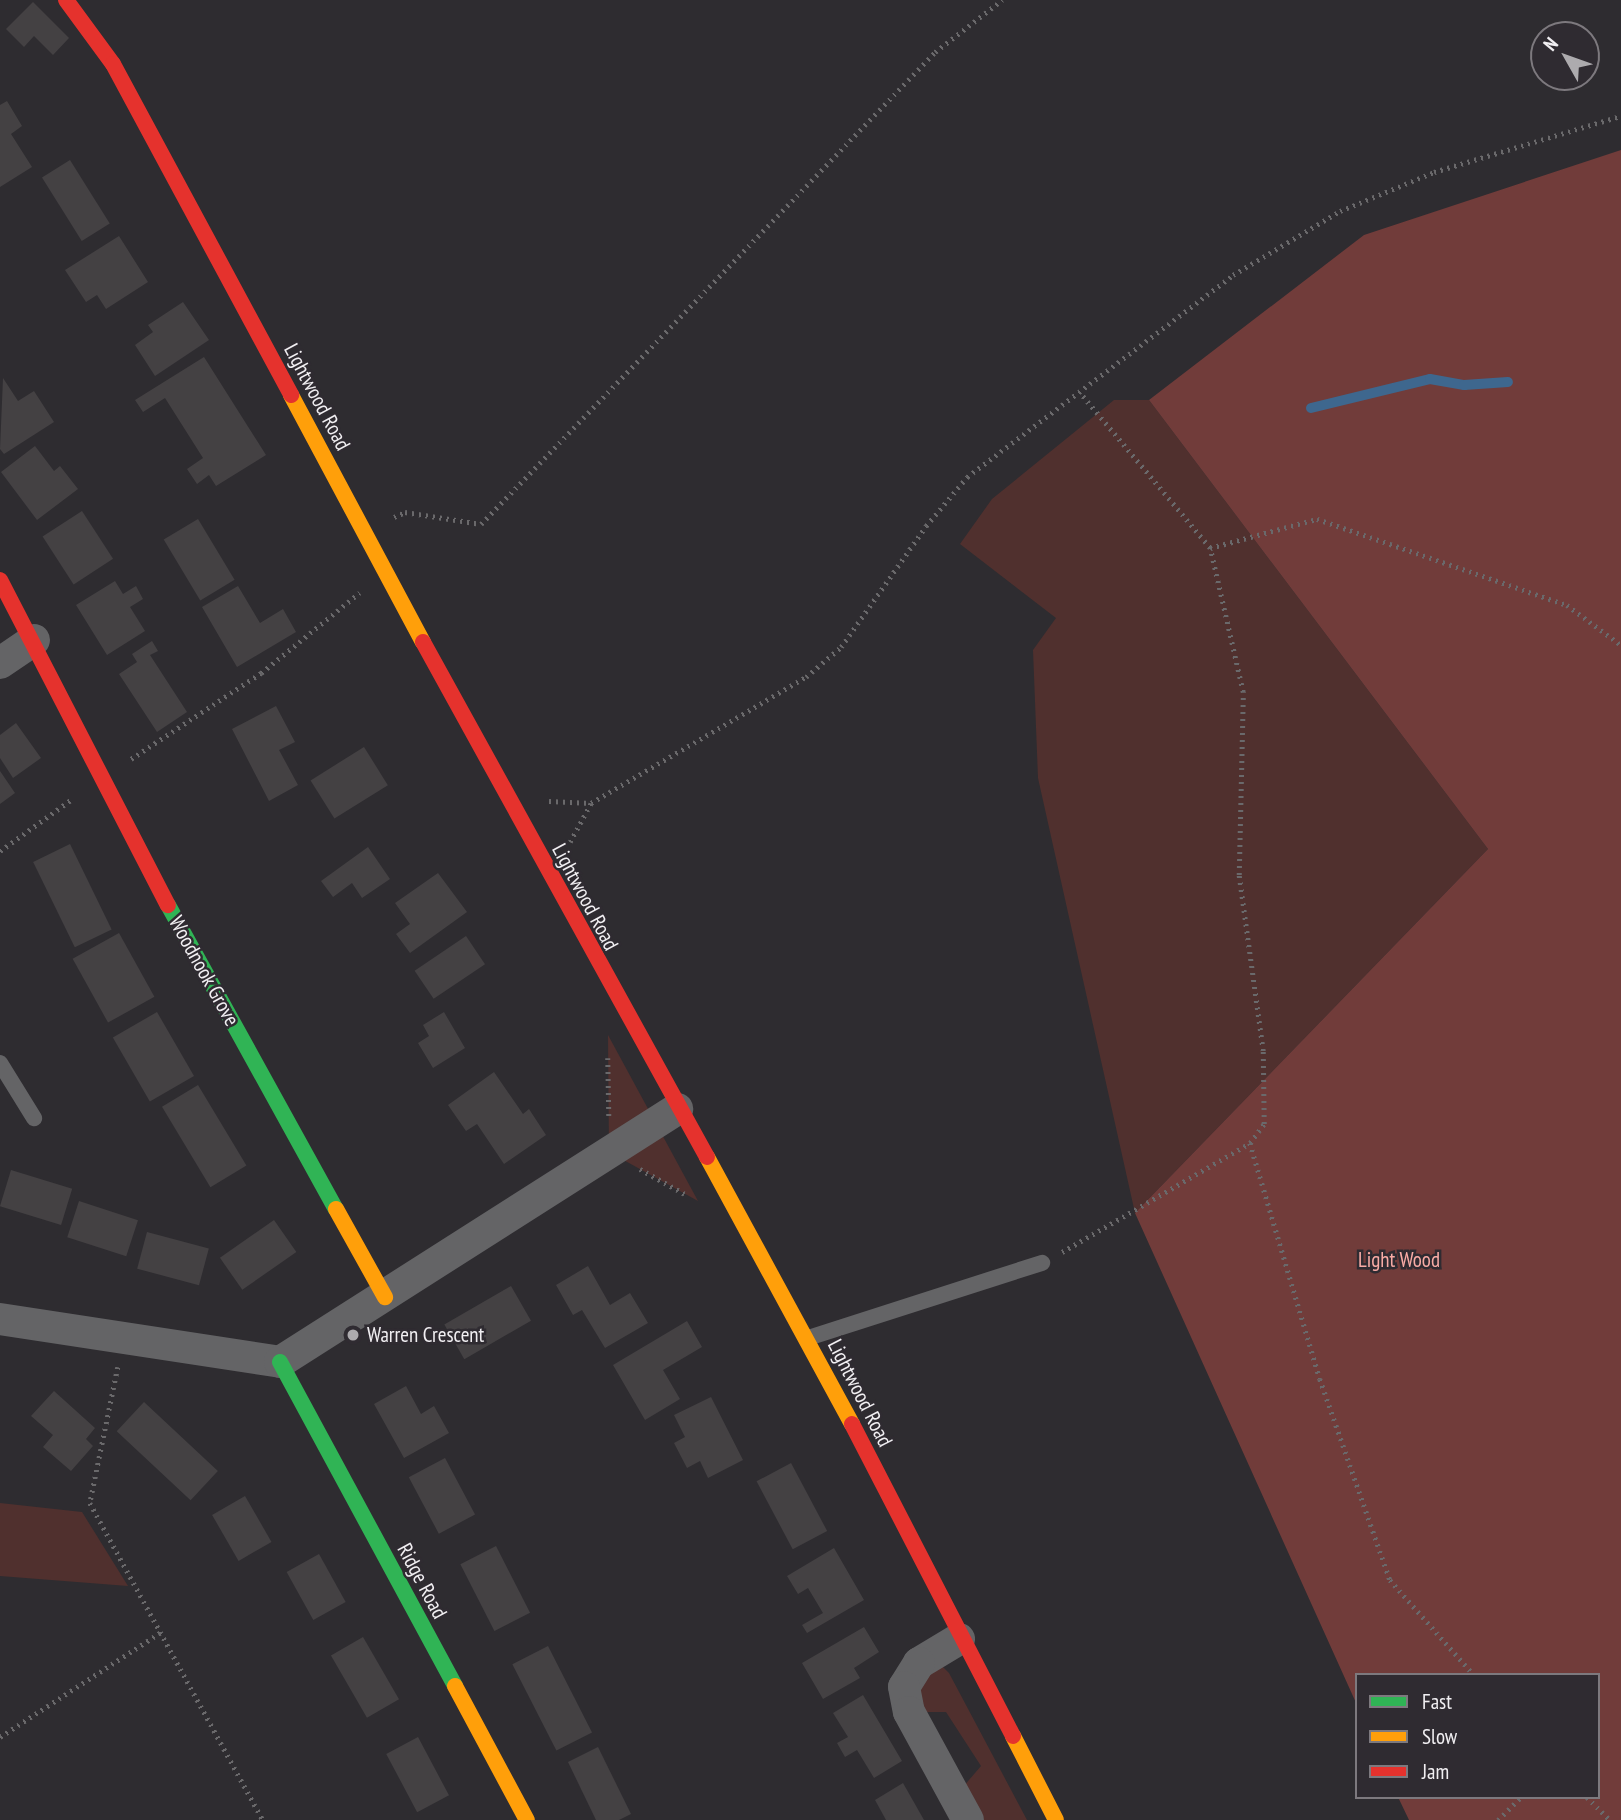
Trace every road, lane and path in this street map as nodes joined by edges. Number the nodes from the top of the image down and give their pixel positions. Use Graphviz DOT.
graph roads {
  1 [pos="66,0"];
  2 [pos="1002,0"];
  3 [pos="1621,116"];
  4 [pos="1080,393"];
  5 [pos="366,531"];
  6 [pos="1210,548"];
  7 [pos="386,570"];
  8 [pos="0,580"];
  9 [pos="34,640"];
  10 [pos="1621,645"];
  11 [pos="0,663"];
  12 [pos="102,778"];
  13 [pos="510,800"];
  14 [pos="0,851"];
  15 [pos="1,1068"];
  16 [pos="677,1109"];
  17 [pos="34,1118"];
  18 [pos="1250,1143"];
  19 [pos="1042,1263"];
  20 [pos="385,1297"];
  21 [pos="0,1319"];
  22 [pos="808,1338"];
  23 [pos="123,1341"];
  24 [pos="280,1362"];
  25 [pos="161,1632"];
  26 [pos="959,1639"];
  27 [pos="1472,1673"];
  28 [pos="0,1737"];
  29 [pos="1519,1799"];
  30 [pos="1589,1799"];
  31 [pos="263,1820"];
  32 [pos="527,1820"];
  33 [pos="968,1820"];
  34 [pos="1056,1820"];
  35 [pos="1498,1820"];
  36 [pos="1610,1820"];
  1 -- 5 [label="street, Lightwood Road"];
  2 -- 5 [label="path"];
  3 -- 4 [label="path"];
  4 -- 6 [label="path"];
  4 -- 13 [label="path"];
  5 -- 7 [label="street, Lightwood Road"];
  6 -- 10 [label="path"];
  6 -- 18 [label="path"];
  7 -- 12 [label="path"];
  7 -- 13 [label="street, Lightwood Road"];
  8 -- 9 [label="street, Woodnook Grove"];
  9 -- 11 [label="street"];
  9 -- 12 [label="street, Woodnook Grove"];
  12 -- 14 [label="path"];
  12 -- 20 [label="street, Woodnook Grove"];
  13 -- 16 [label="street, Lightwood Road"];
  15 -- 17 [label="lane"];
  16 -- 20 [label="street"];
  16 -- 22 [label="street, Lightwood Road"];
  18 -- 19 [label="path"];
  18 -- 27 [label="path"];
  19 -- 22 [label="lane"];
  20 -- 24 [label="street"];
  21 -- 23 [label="street"];
  22 -- 26 [label="street, Lightwood Road"];
  23 -- 24 [label="street"];
  23 -- 25 [label="path"];
  24 -- 32 [label="street, Ridge Road"];
  25 -- 28 [label="path"];
  25 -- 31 [label="path"];
  26 -- 33 [label="street"];
  26 -- 34 [label="street, Lightwood Road"];
  29 -- 35 [label="path"];
  30 -- 36 [label="path"];
}
